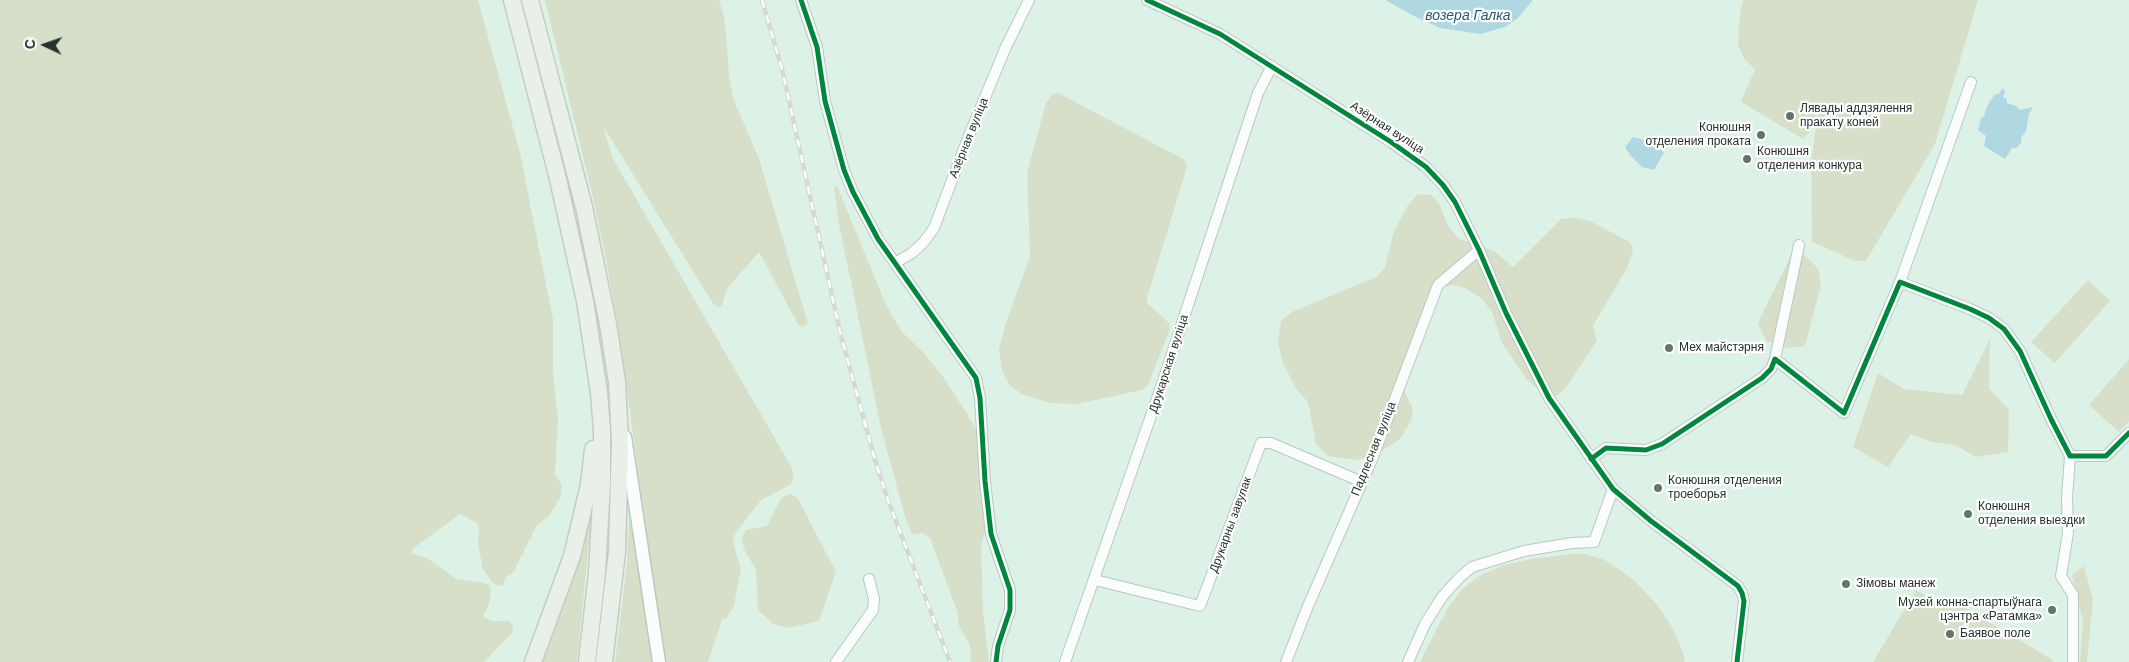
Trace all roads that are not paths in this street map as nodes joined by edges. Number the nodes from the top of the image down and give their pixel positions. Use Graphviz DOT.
graph roads {
  1 [pos="512,0"];
  2 [pos="530,0"];
  3 [pos="801,0"];
  4 [pos="1028,0"];
  5 [pos="1147,0"];
  6 [pos="1272,66"];
  7 [pos="1971,82"];
  8 [pos="1799,245"];
  9 [pos="1479,250"];
  10 [pos="895,263"];
  11 [pos="1900,282"];
  12 [pos="591,342"];
  13 [pos="1775,359"];
  14 [pos="617,382"];
  15 [pos="2129,433"];
  16 [pos="2070,456"];
  17 [pos="1591,459"];
  18 [pos="1362,482"];
  19 [pos="1613,489"];
  20 [pos="869,579"];
  21 [pos="1095,580"];
  22 [pos="533,662"];
  23 [pos="587,662"];
  24 [pos="604,662"];
  25 [pos="659,662"];
  26 [pos="836,662"];
  27 [pos="996,662"];
  28 [pos="1065,662"];
  29 [pos="1286,662"];
  30 [pos="1408,662"];
  31 [pos="1737,662"];
  32 [pos="2073,662"];
  1 -- 12 [label="highway"];
  2 -- 14 [label="highway"];
  3 -- 10 [label="street"];
  4 -- 10 [label="street, Азёрная вуліца"];
  5 -- 6 [label="street, Азёрная вуліца"];
  6 -- 9 [label="street, Азёрная вуліца"];
  6 -- 21 [label="street, Друкарская вуліца"];
  7 -- 11 [label="street"];
  8 -- 13 [label="street"];
  9 -- 17 [label="street, Азёрная вуліца"];
  9 -- 18 [label="street, Падлесная вуліца"];
  10 -- 27 [label="street"];
  11 -- 13 [label="street"];
  11 -- 16 [label="street"];
  12 -- 22 [label="highway"];
  12 -- 23 [label="highway"];
  13 -- 17 [label="street"];
  14 -- 24 [label="highway"];
  14 -- 25 [label="street"];
  15 -- 16 [label="street"];
  16 -- 32 [label="street"];
  17 -- 19 [label="street, Азёрная вуліца"];
  18 -- 21 [label="street, Друкарны завулак"];
  18 -- 29 [label="street, Падлесная вуліца"];
  19 -- 30 [label="street"];
  19 -- 31 [label="street, Азёрная вуліца"];
  20 -- 26 [label="street"];
  21 -- 28 [label="street, Друкарская вуліца"];
}
